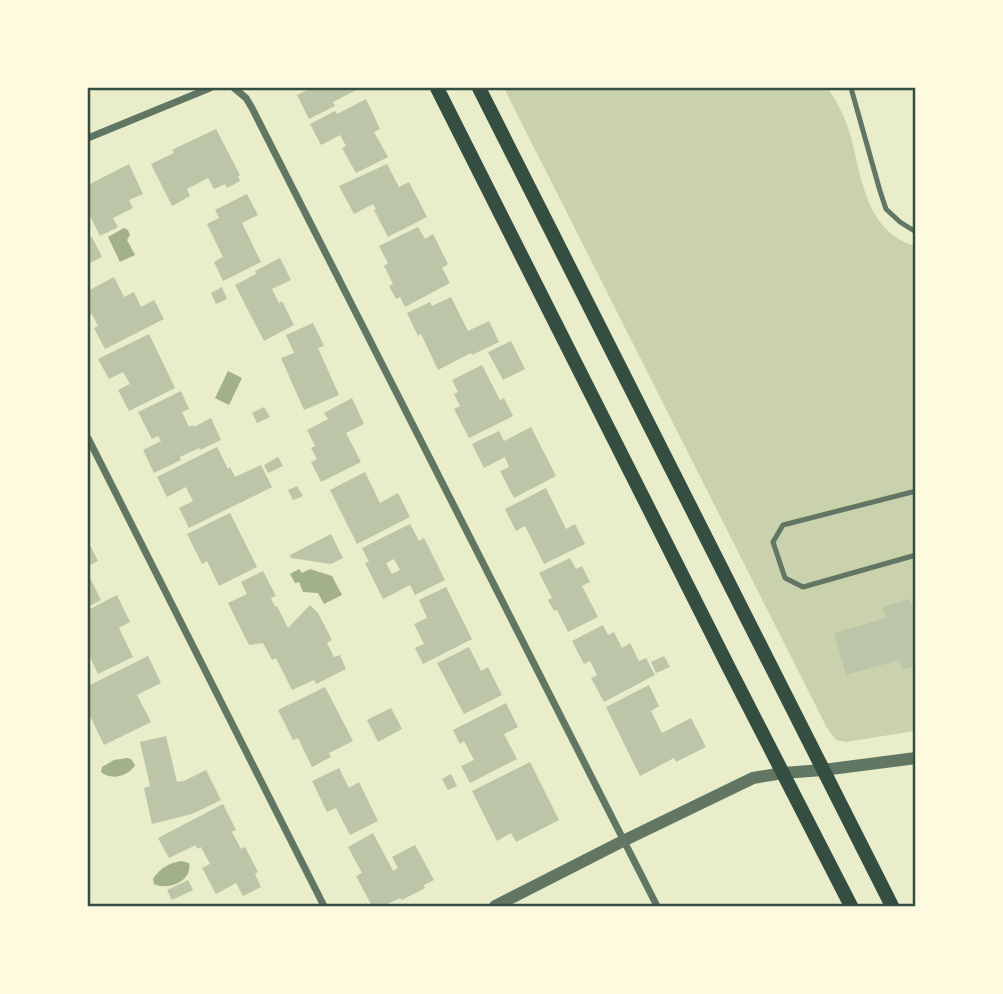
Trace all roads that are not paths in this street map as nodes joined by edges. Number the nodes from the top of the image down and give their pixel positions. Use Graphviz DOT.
graph roads {
  1 [pos="210,88"];
  2 [pos="234,88"];
  3 [pos="437,88"];
  4 [pos="479,88"];
  5 [pos="851,88"];
  6 [pos="88,138"];
  7 [pos="915,232"];
  8 [pos="88,438"];
  9 [pos="915,491"];
  10 [pos="915,555"];
  11 [pos="915,758"];
  12 [pos="823,770"];
  13 [pos="783,772"];
  14 [pos="623,841"];
  15 [pos="324,906"];
  16 [pos="495,906"];
  17 [pos="657,906"];
  18 [pos="851,906"];
  19 [pos="892,906"];
  1 -- 6 [label="street"];
  2 -- 14 [label="street"];
  3 -- 13 [label="main road"];
  4 -- 12 [label="main road"];
  5 -- 7 [label="lane"];
  8 -- 15 [label="street"];
  9 -- 10 [label="lane"];
  11 -- 12 [label="street"];
  12 -- 13 [label="street"];
  12 -- 19 [label="main road"];
  13 -- 14 [label="street"];
  13 -- 18 [label="main road"];
  14 -- 16 [label="street"];
  14 -- 17 [label="street"];
}
